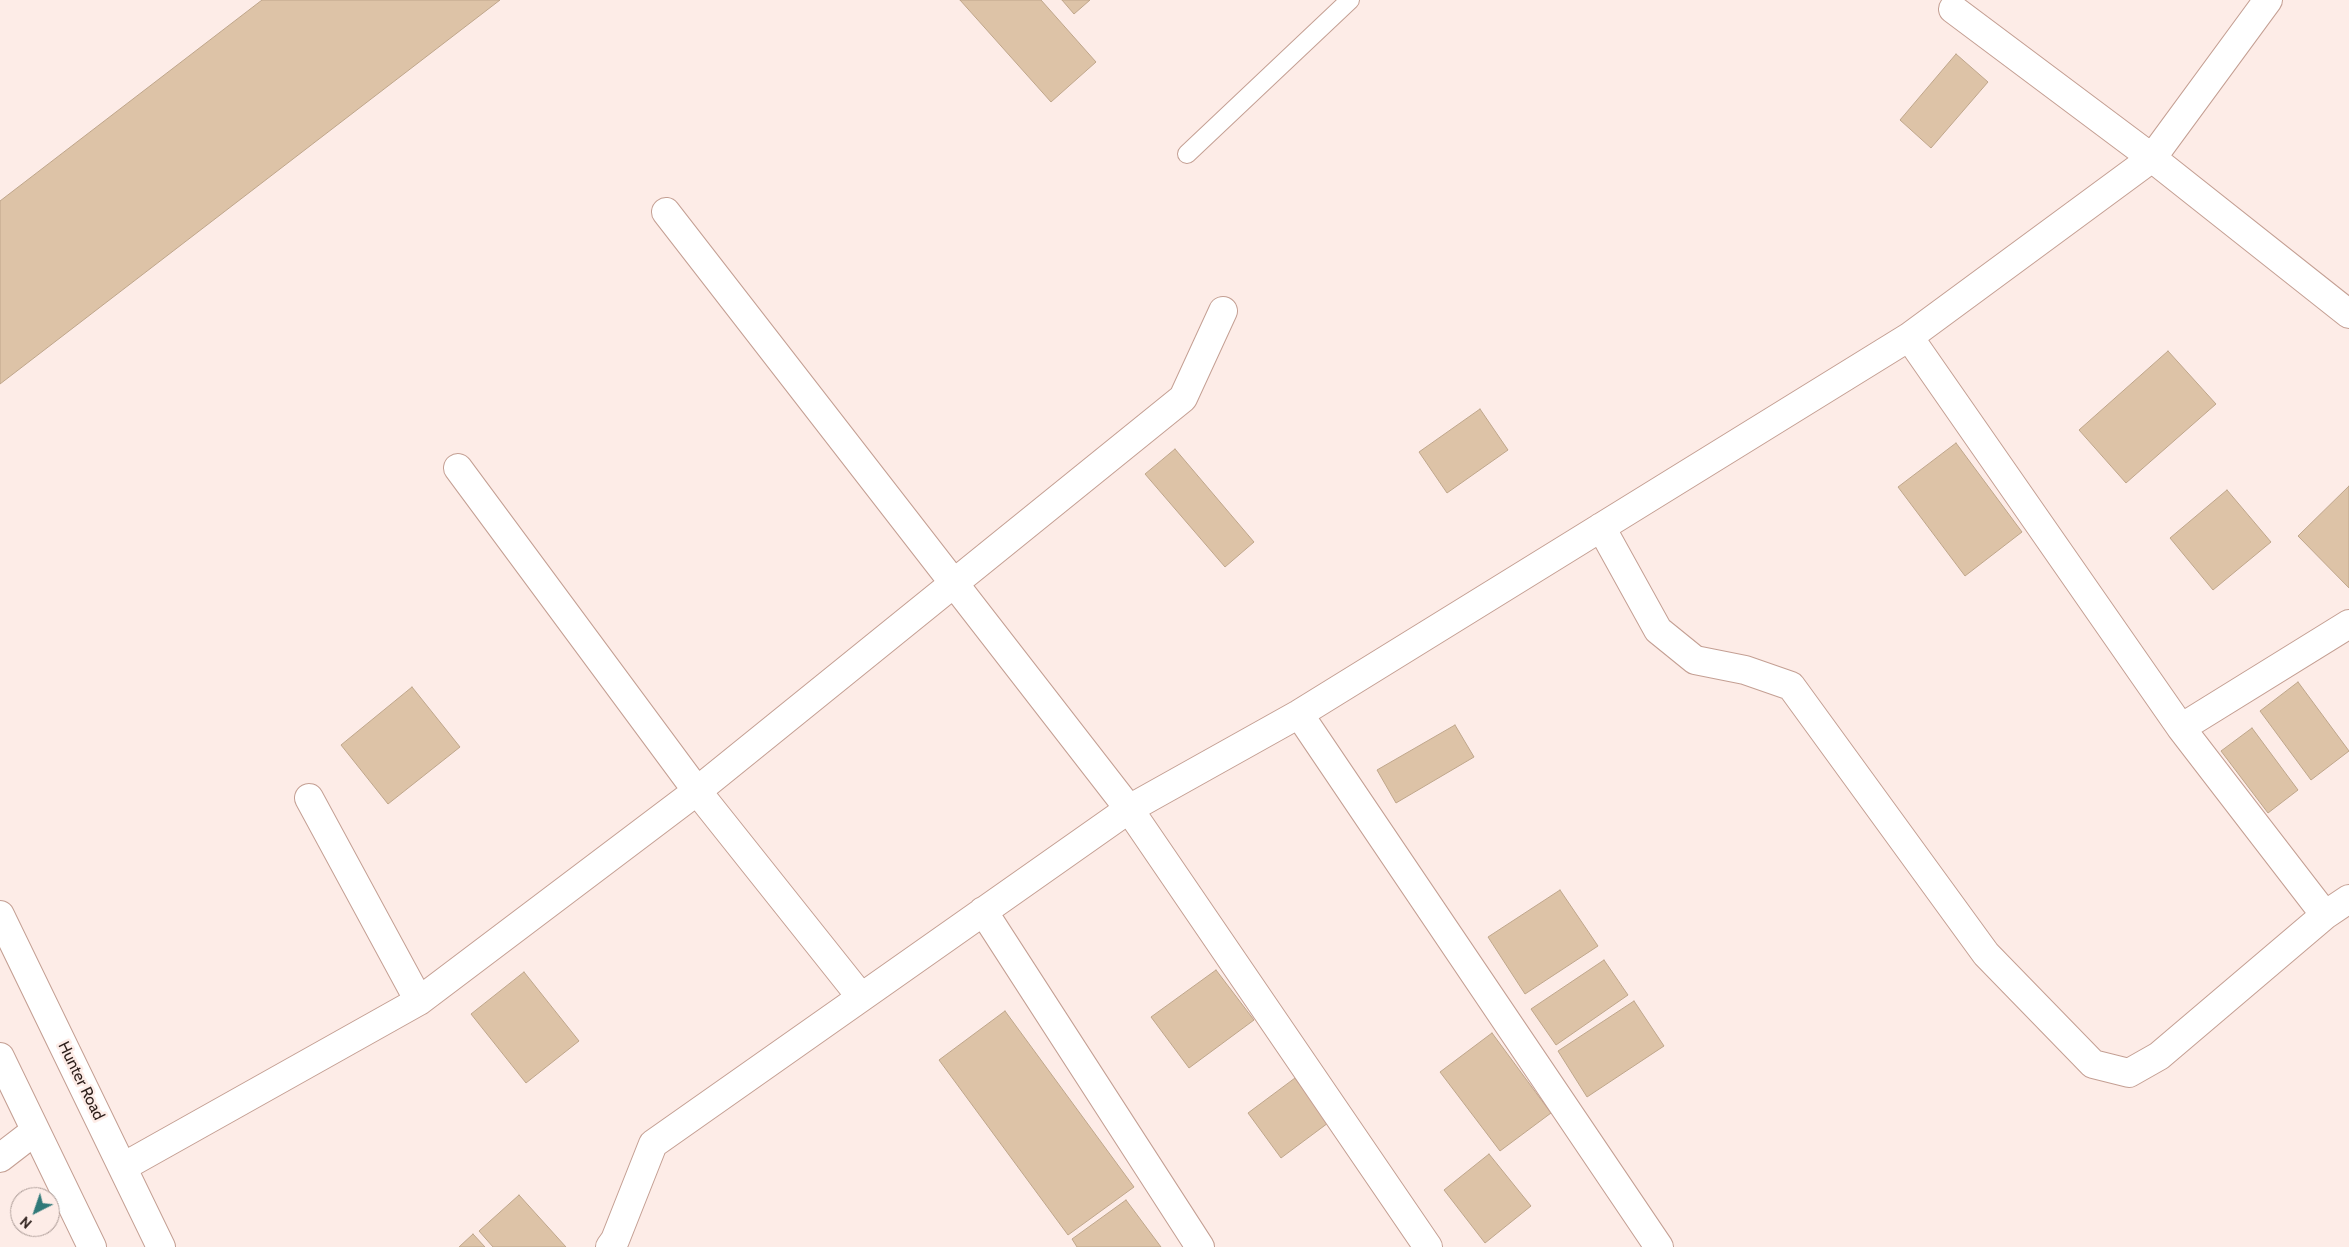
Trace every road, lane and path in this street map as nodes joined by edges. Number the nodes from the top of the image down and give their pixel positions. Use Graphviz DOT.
graph roads {
  1 [pos="1350,0"];
  2 [pos="2268,0"];
  3 [pos="1953,9"];
  4 [pos="1187,154"];
  5 [pos="2152,158"];
  6 [pos="666,212"];
  7 [pos="1223,310"];
  8 [pos="2349,314"];
  9 [pos="1909,337"];
  10 [pos="458,468"];
  11 [pos="1601,527"];
  12 [pos="954,583"];
  13 [pos="2349,624"];
  14 [pos="1299,714"];
  15 [pos="2182,728"];
  16 [pos="697,791"];
  17 [pos="309,798"];
  18 [pos="1129,808"];
  19 [pos="2349,899"];
  20 [pos="983,911"];
  21 [pos="0,915"];
  22 [pos="2325,915"];
  23 [pos="861,998"];
  24 [pos="419,1001"];
  25 [pos="0,1057"];
  26 [pos="35,1131"];
  27 [pos="0,1158"];
  28 [pos="123,1167"];
  29 [pos="615,1245"];
  30 [pos="92,1247"];
  31 [pos="161,1247"];
  32 [pos="1200,1247"];
  33 [pos="1428,1247"];
  34 [pos="1659,1247"];
  1 -- 4 [label="lane"];
  2 -- 5 [label="street"];
  3 -- 5 [label="street"];
  5 -- 8 [label="street"];
  5 -- 9 [label="street"];
  6 -- 12 [label="street"];
  7 -- 12 [label="street"];
  9 -- 11 [label="street"];
  9 -- 15 [label="street"];
  10 -- 16 [label="street"];
  11 -- 14 [label="street"];
  11 -- 22 [label="street"];
  12 -- 16 [label="street"];
  12 -- 18 [label="street"];
  13 -- 15 [label="street"];
  14 -- 18 [label="street"];
  14 -- 34 [label="street"];
  15 -- 22 [label="street"];
  16 -- 23 [label="street"];
  16 -- 24 [label="street"];
  17 -- 24 [label="street"];
  18 -- 20 [label="street"];
  18 -- 33 [label="street"];
  19 -- 22 [label="street"];
  20 -- 23 [label="street"];
  20 -- 32 [label="street"];
  21 -- 28 [label="street, Hunter Road"];
  23 -- 29 [label="street"];
  24 -- 28 [label="street"];
  25 -- 26 [label="street"];
  26 -- 27 [label="street"];
  26 -- 30 [label="street"];
  28 -- 31 [label="street, Hunter Road"];
}
